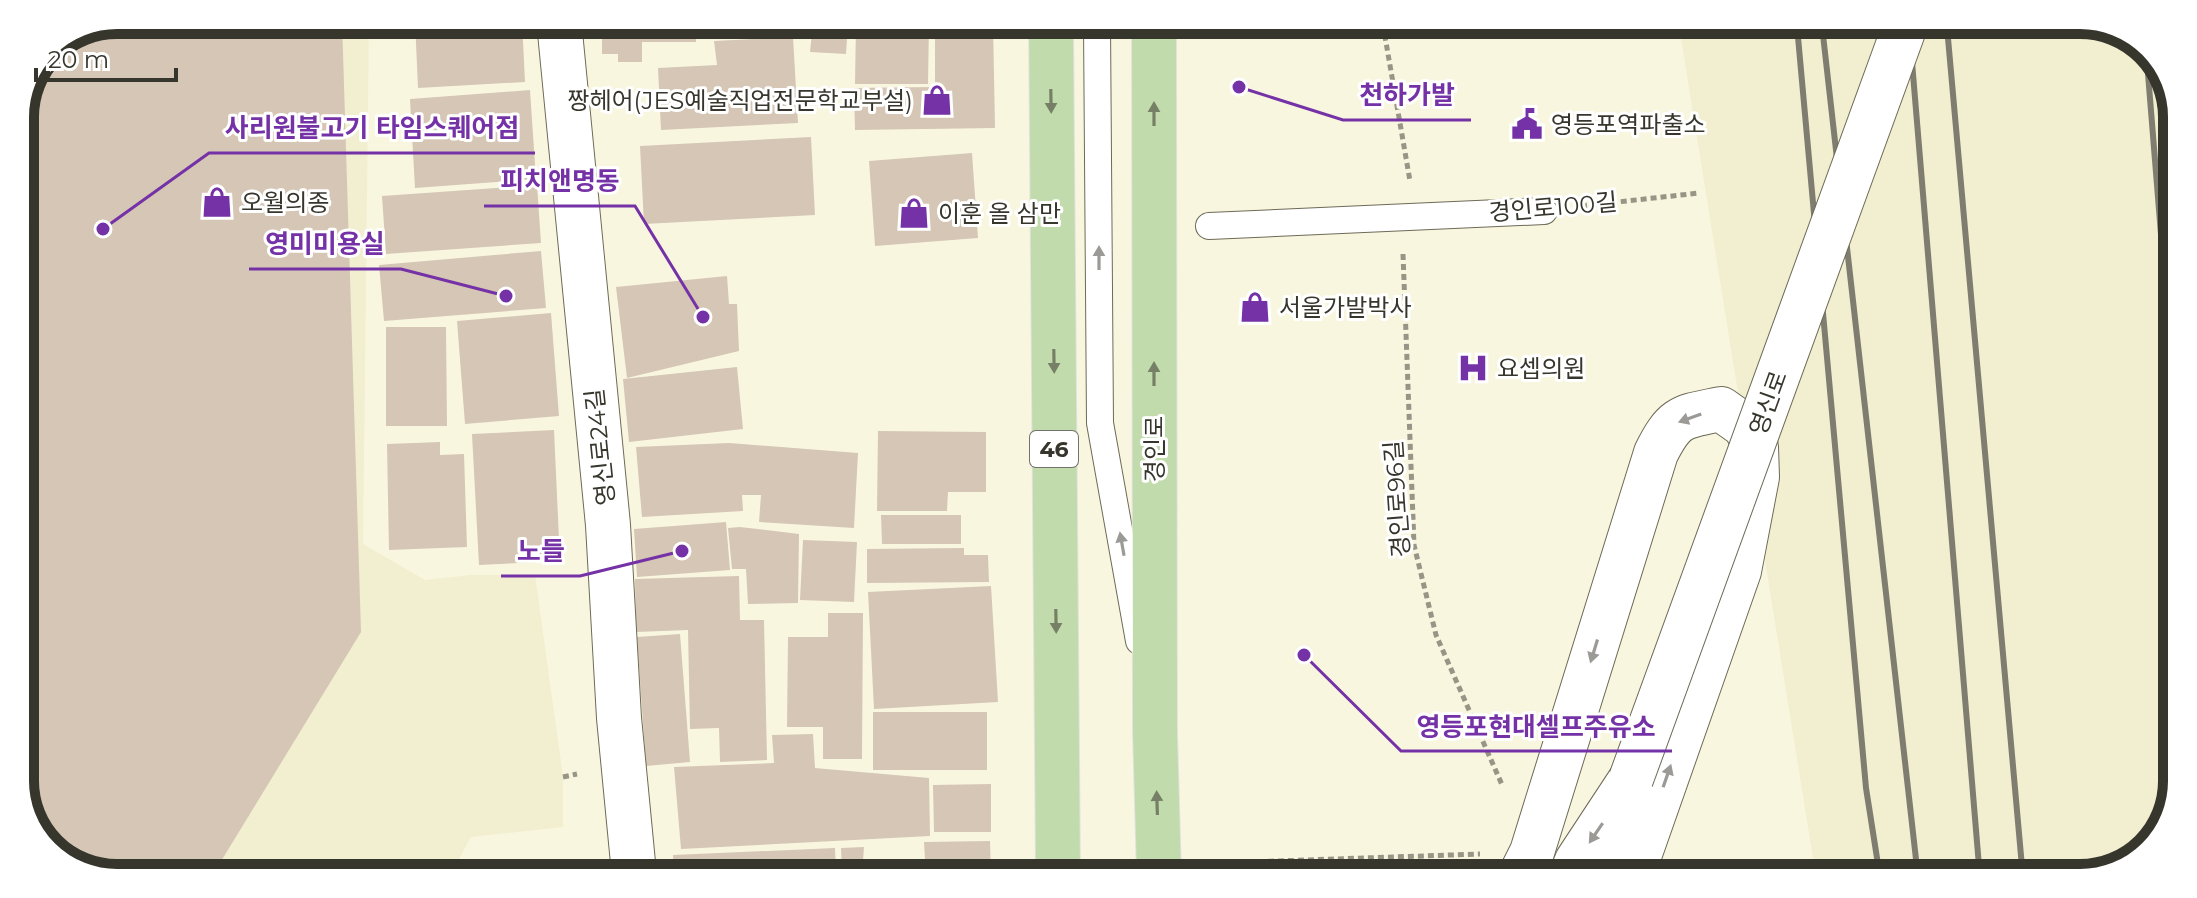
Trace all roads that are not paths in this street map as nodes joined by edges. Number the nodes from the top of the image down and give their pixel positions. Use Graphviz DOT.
graph roads {
  1 [pos="560,34"];
  2 [pos="1051,34"];
  3 [pos="1097,34"];
  4 [pos="1154,34"];
  5 [pos="1902,34"];
  6 [pos="1544,211"];
  7 [pos="1209,226"];
  8 [pos="1155,732"];
  9 [pos="1631,779"];
  10 [pos="633,864"];
  11 [pos="1058,864"];
  12 [pos="1159,864"];
  13 [pos="1526,864"];
  14 [pos="1576,864"];
  15 [pos="1622,864"];
  16 [pos="1636,864"];
  1 -- 10 [label="street, 영신로24길"];
  2 -- 11 [label="main road, 46, one-way"];
  8 -- 3 [label="lane, one-way"];
  8 -- 4 [label="main road, 경인로, one-way"];
  5 -- 9 [label="street, 영신로, bridge"];
  6 -- 7 [label="lane, 경인로100길"];
  12 -- 8 [label="main road, 경인로, one-way"];
  9 -- 14 [label="street, 영신로, one-way"];
  9 -- 15 [label="street, 영신로"];
  16 -- 13 [label="street, one-way"];
}
